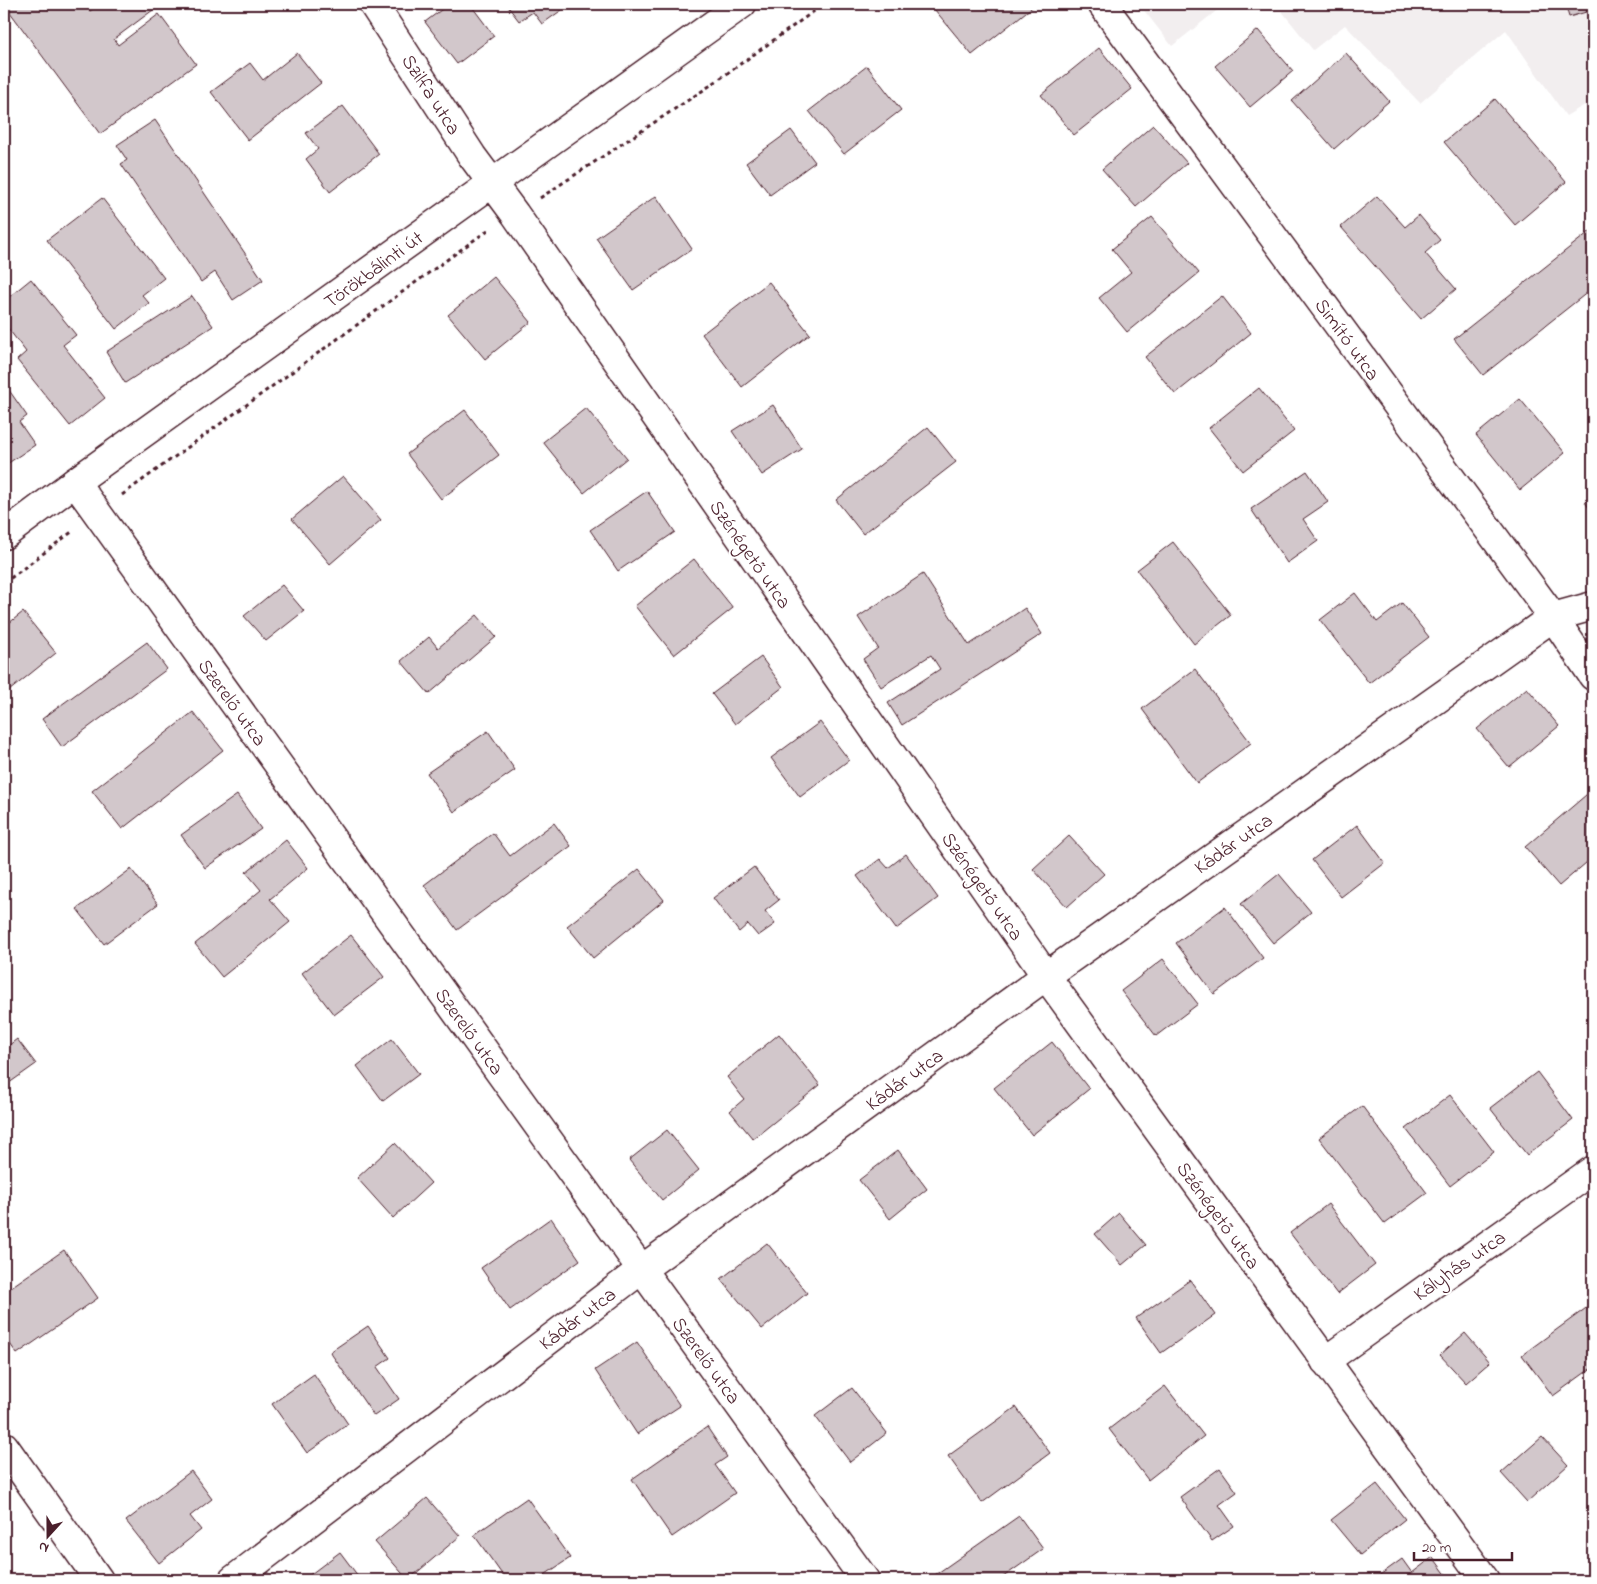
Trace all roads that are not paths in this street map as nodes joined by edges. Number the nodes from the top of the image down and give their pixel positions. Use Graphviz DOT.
graph roads {
  1 [pos="373,4"];
  2 [pos="742,4"];
  3 [pos="1102,4"];
  4 [pos="493,184"];
  5 [pos="74,482"];
  6 [pos="4,535"];
  7 [pos="1593,606"];
  8 [pos="1553,617"];
  9 [pos="1593,676"];
  10 [pos="1046,976"];
  11 [pos="1593,1170"];
  12 [pos="642,1269"];
  13 [pos="1325,1361"];
  14 [pos="4,1446"];
  15 [pos="99,1580"];
  16 [pos="233,1580"];
  17 [pos="865,1580"];
  18 [pos="1485,1580"];
  1 -- 4 [label="street, Szilfa utca"];
  2 -- 4 [label="street, Törökbálinti út"];
  3 -- 8 [label="street, Simító utca"];
  4 -- 5 [label="street, Törökbálinti út"];
  4 -- 10 [label="street, Szénégető utca"];
  5 -- 6 [label="street, Törökbálinti út"];
  5 -- 12 [label="street, Szerelő utca"];
  7 -- 8 [label="street, Kádár utca"];
  8 -- 9 [label="street, Simító utca"];
  8 -- 10 [label="street, Kádár utca"];
  10 -- 12 [label="street, Kádár utca"];
  10 -- 13 [label="street, Szénégető utca"];
  11 -- 13 [label="street, Kályhás utca"];
  12 -- 16 [label="street, Kádár utca"];
  12 -- 17 [label="street, Szerelő utca"];
  13 -- 18 [label="street, Szénégető utca"];
  14 -- 15 [label="street"];
}
